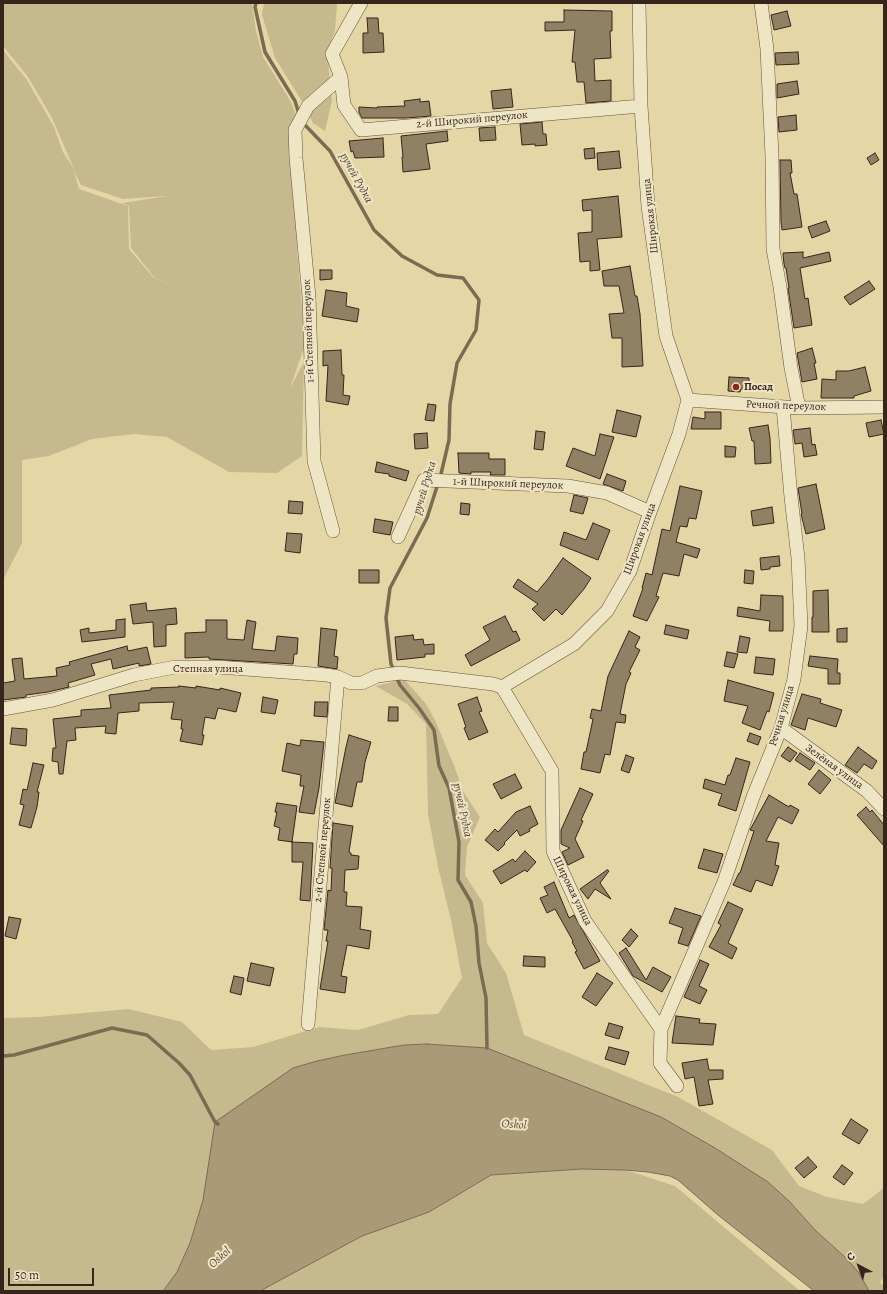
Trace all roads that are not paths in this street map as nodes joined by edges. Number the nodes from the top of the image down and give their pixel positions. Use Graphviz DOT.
graph roads {
  1 [pos="361,3"];
  2 [pos="639,3"];
  3 [pos="761,3"];
  4 [pos="341,77"];
  5 [pos="641,106"];
  6 [pos="688,400"];
  7 [pos="783,407"];
  8 [pos="884,407"];
  9 [pos="798,408"];
  10 [pos="650,512"];
  11 [pos="333,531"];
  12 [pos="398,537"];
  13 [pos="338,677"];
  14 [pos="502,688"];
  15 [pos="3,709"];
  16 [pos="781,728"];
  17 [pos="884,809"];
  18 [pos="308,1024"];
  19 [pos="661,1030"];
  20 [pos="677,1086"];
  1 -- 4 [label="street"];
  2 -- 5 [label="street, Широкая улица"];
  3 -- 9 [label="street"];
  4 -- 5 [label="street, 2-й Широкий переулок"];
  4 -- 11 [label="street, 1-й Степной переулок"];
  5 -- 6 [label="street, Широкая улица"];
  6 -- 7 [label="street, Речной переулок"];
  6 -- 10 [label="street, Широкая улица"];
  7 -- 9 [label="street, Речной переулок"];
  7 -- 16 [label="street, Речная улица"];
  8 -- 9 [label="street, Речной переулок"];
  10 -- 12 [label="street, 1-й Широкий переулок"];
  10 -- 14 [label="street, Широкая улица"];
  13 -- 14 [label="street, Степная улица"];
  13 -- 15 [label="street, Степная улица"];
  13 -- 18 [label="street, 2-й Степной переулок"];
  14 -- 19 [label="street, Широкая улица"];
  16 -- 17 [label="street, Зелёная улица"];
  16 -- 19 [label="street, Речная улица"];
  19 -- 20 [label="street"];
}
